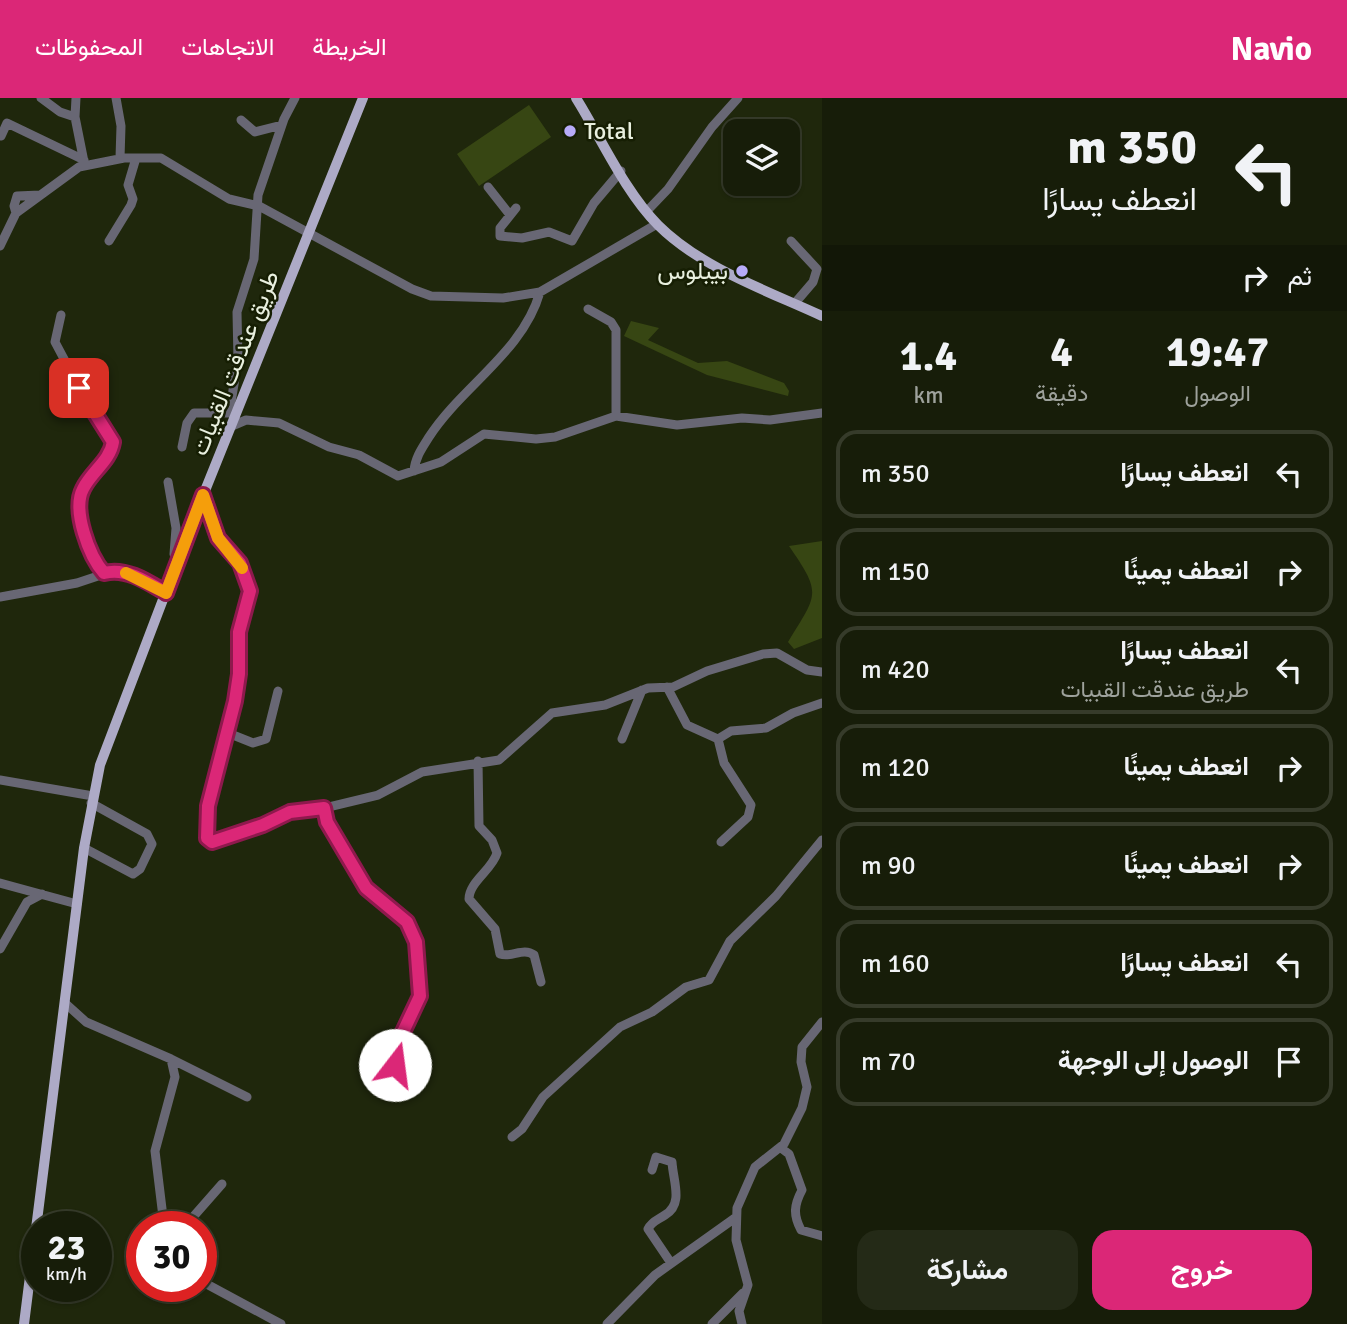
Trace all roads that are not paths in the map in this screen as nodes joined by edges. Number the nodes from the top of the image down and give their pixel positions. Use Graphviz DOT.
graph roads {
  1 [pos="41,98"];
  2 [pos="76,98"];
  3 [pos="116,98"];
  4 [pos="295,98"];
  5 [pos="363,98"];
  6 [pos="576,98"];
  7 [pos="738,98"];
  8 [pos="75,117"];
  9 [pos="241,120"];
  10 [pos="282,125"];
  11 [pos="1,136"];
  12 [pos="120,158"];
  13 [pos="136,158"];
  14 [pos="84,162"];
  15 [pos="621,171"];
  16 [pos="488,187"];
  17 [pos="259,206"];
  18 [pos="646,212"];
  19 [pos="657,224"];
  20 [pos="309,235"];
  21 [pos="109,241"];
  22 [pos="790,241"];
  23 [pos="0,246"];
  24 [pos="540,292"];
  25 [pos="795,303"];
  26 [pos="588,309"];
  27 [pos="61,315"];
  28 [pos="822,316"];
  29 [pos="822,413"];
  30 [pos="616,416"];
  31 [pos="233,419"];
  32 [pos="182,447"];
  33 [pos="414,471"];
  34 [pos="168,482"];
  35 [pos="203,495"];
  36 [pos="178,562"];
  37 [pos="104,573"];
  38 [pos="166,593"];
  39 [pos="0,597"];
  40 [pos="822,672"];
  41 [pos="667,687"];
  42 [pos="642,690"];
  43 [pos="278,691"];
  44 [pos="822,704"];
  45 [pos="228,733"];
  46 [pos="622,738"];
  47 [pos="718,739"];
  48 [pos="478,761"];
  49 [pos="0,780"];
  50 [pos="92,800"];
  51 [pos="324,808"];
  52 [pos="822,840"];
  53 [pos="721,842"];
  54 [pos="84,848"];
  55 [pos="0,883"];
  56 [pos="42,894"];
  57 [pos="77,904"];
  58 [pos="0,949"];
  59 [pos="541,982"];
  60 [pos="65,1003"];
  61 [pos="822,1022"];
  62 [pos="171,1059"];
  63 [pos="389,1080"];
  64 [pos="247,1097"];
  65 [pos="512,1137"];
  66 [pos="780,1149"];
  67 [pos="652,1170"];
  68 [pos="222,1184"];
  69 [pos="162,1211"];
  70 [pos="198,1211"];
  71 [pos="735,1218"];
  72 [pos="822,1236"];
  73 [pos="671,1263"];
  74 [pos="217,1290"];
  75 [pos="747,1290"];
  76 [pos="24,1324"];
  77 [pos="281,1324"];
  78 [pos="607,1324"];
  79 [pos="712,1324"];
  80 [pos="742,1324"];
  1 -- 8 [label="street"];
  2 -- 8 [label="street"];
  3 -- 12 [label="street"];
  4 -- 10 [label="street"];
  5 -- 20 [label="main road, طريق عندقت القبيات"];
  6 -- 15 [label="main road"];
  7 -- 18 [label="street"];
  8 -- 14 [label="street"];
  9 -- 10 [label="street"];
  10 -- 17 [label="street"];
  11 -- 14 [label="street"];
  12 -- 13 [label="street"];
  12 -- 14 [label="street"];
  13 -- 17 [label="street"];
  13 -- 21 [label="street"];
  14 -- 23 [label="street"];
  15 -- 16 [label="street"];
  15 -- 18 [label="main road"];
  17 -- 20 [label="street"];
  17 -- 31 [label="street"];
  18 -- 19 [label="main road"];
  19 -- 24 [label="street"];
  19 -- 25 [label="main road"];
  20 -- 24 [label="street"];
  20 -- 31 [label="main road, طريق عندقت القبيات"];
  22 -- 25 [label="street"];
  24 -- 33 [label="street"];
  25 -- 28 [label="main road"];
  26 -- 30 [label="street"];
  27 -- 37 [label="street"];
  29 -- 30 [label="street"];
  30 -- 33 [label="street"];
  31 -- 32 [label="street"];
  31 -- 33 [label="street"];
  31 -- 35 [label="main road, طريق عندقت القبيات"];
  34 -- 36 [label="street"];
  35 -- 36 [label="main road, طريق عندقت القبيات"];
  35 -- 45 [label="street"];
  36 -- 38 [label="main road, طريق عندقت القبيات"];
  37 -- 38 [label="street"];
  37 -- 39 [label="street"];
  38 -- 50 [label="main road, طريق عندقت القبيات"];
  40 -- 41 [label="street"];
  41 -- 42 [label="street"];
  41 -- 47 [label="street"];
  42 -- 46 [label="street"];
  42 -- 48 [label="street"];
  43 -- 45 [label="street"];
  44 -- 47 [label="street"];
  45 -- 51 [label="street"];
  47 -- 53 [label="street"];
  48 -- 51 [label="street"];
  48 -- 59 [label="street"];
  49 -- 50 [label="street"];
  50 -- 54 [label="main road, طريق عندقت القبيات"];
  50 -- 54 [label="street"];
  51 -- 63 [label="street"];
  52 -- 65 [label="street"];
  54 -- 57 [label="main road, طريق عندقت القبيات"];
  55 -- 56 [label="street"];
  56 -- 57 [label="street"];
  56 -- 58 [label="street"];
  57 -- 60 [label="main road, طريق عندقت القبيات"];
  60 -- 62 [label="street"];
  60 -- 76 [label="main road, طريق عندقت القبيات"];
  61 -- 66 [label="street"];
  62 -- 64 [label="street"];
  62 -- 69 [label="street"];
  66 -- 71 [label="street"];
  66 -- 72 [label="street"];
  67 -- 73 [label="street"];
  68 -- 70 [label="street"];
  71 -- 73 [label="street"];
  71 -- 75 [label="street"];
  73 -- 78 [label="street"];
  74 -- 77 [label="street"];
  75 -- 79 [label="street"];
  75 -- 80 [label="street"];
}
